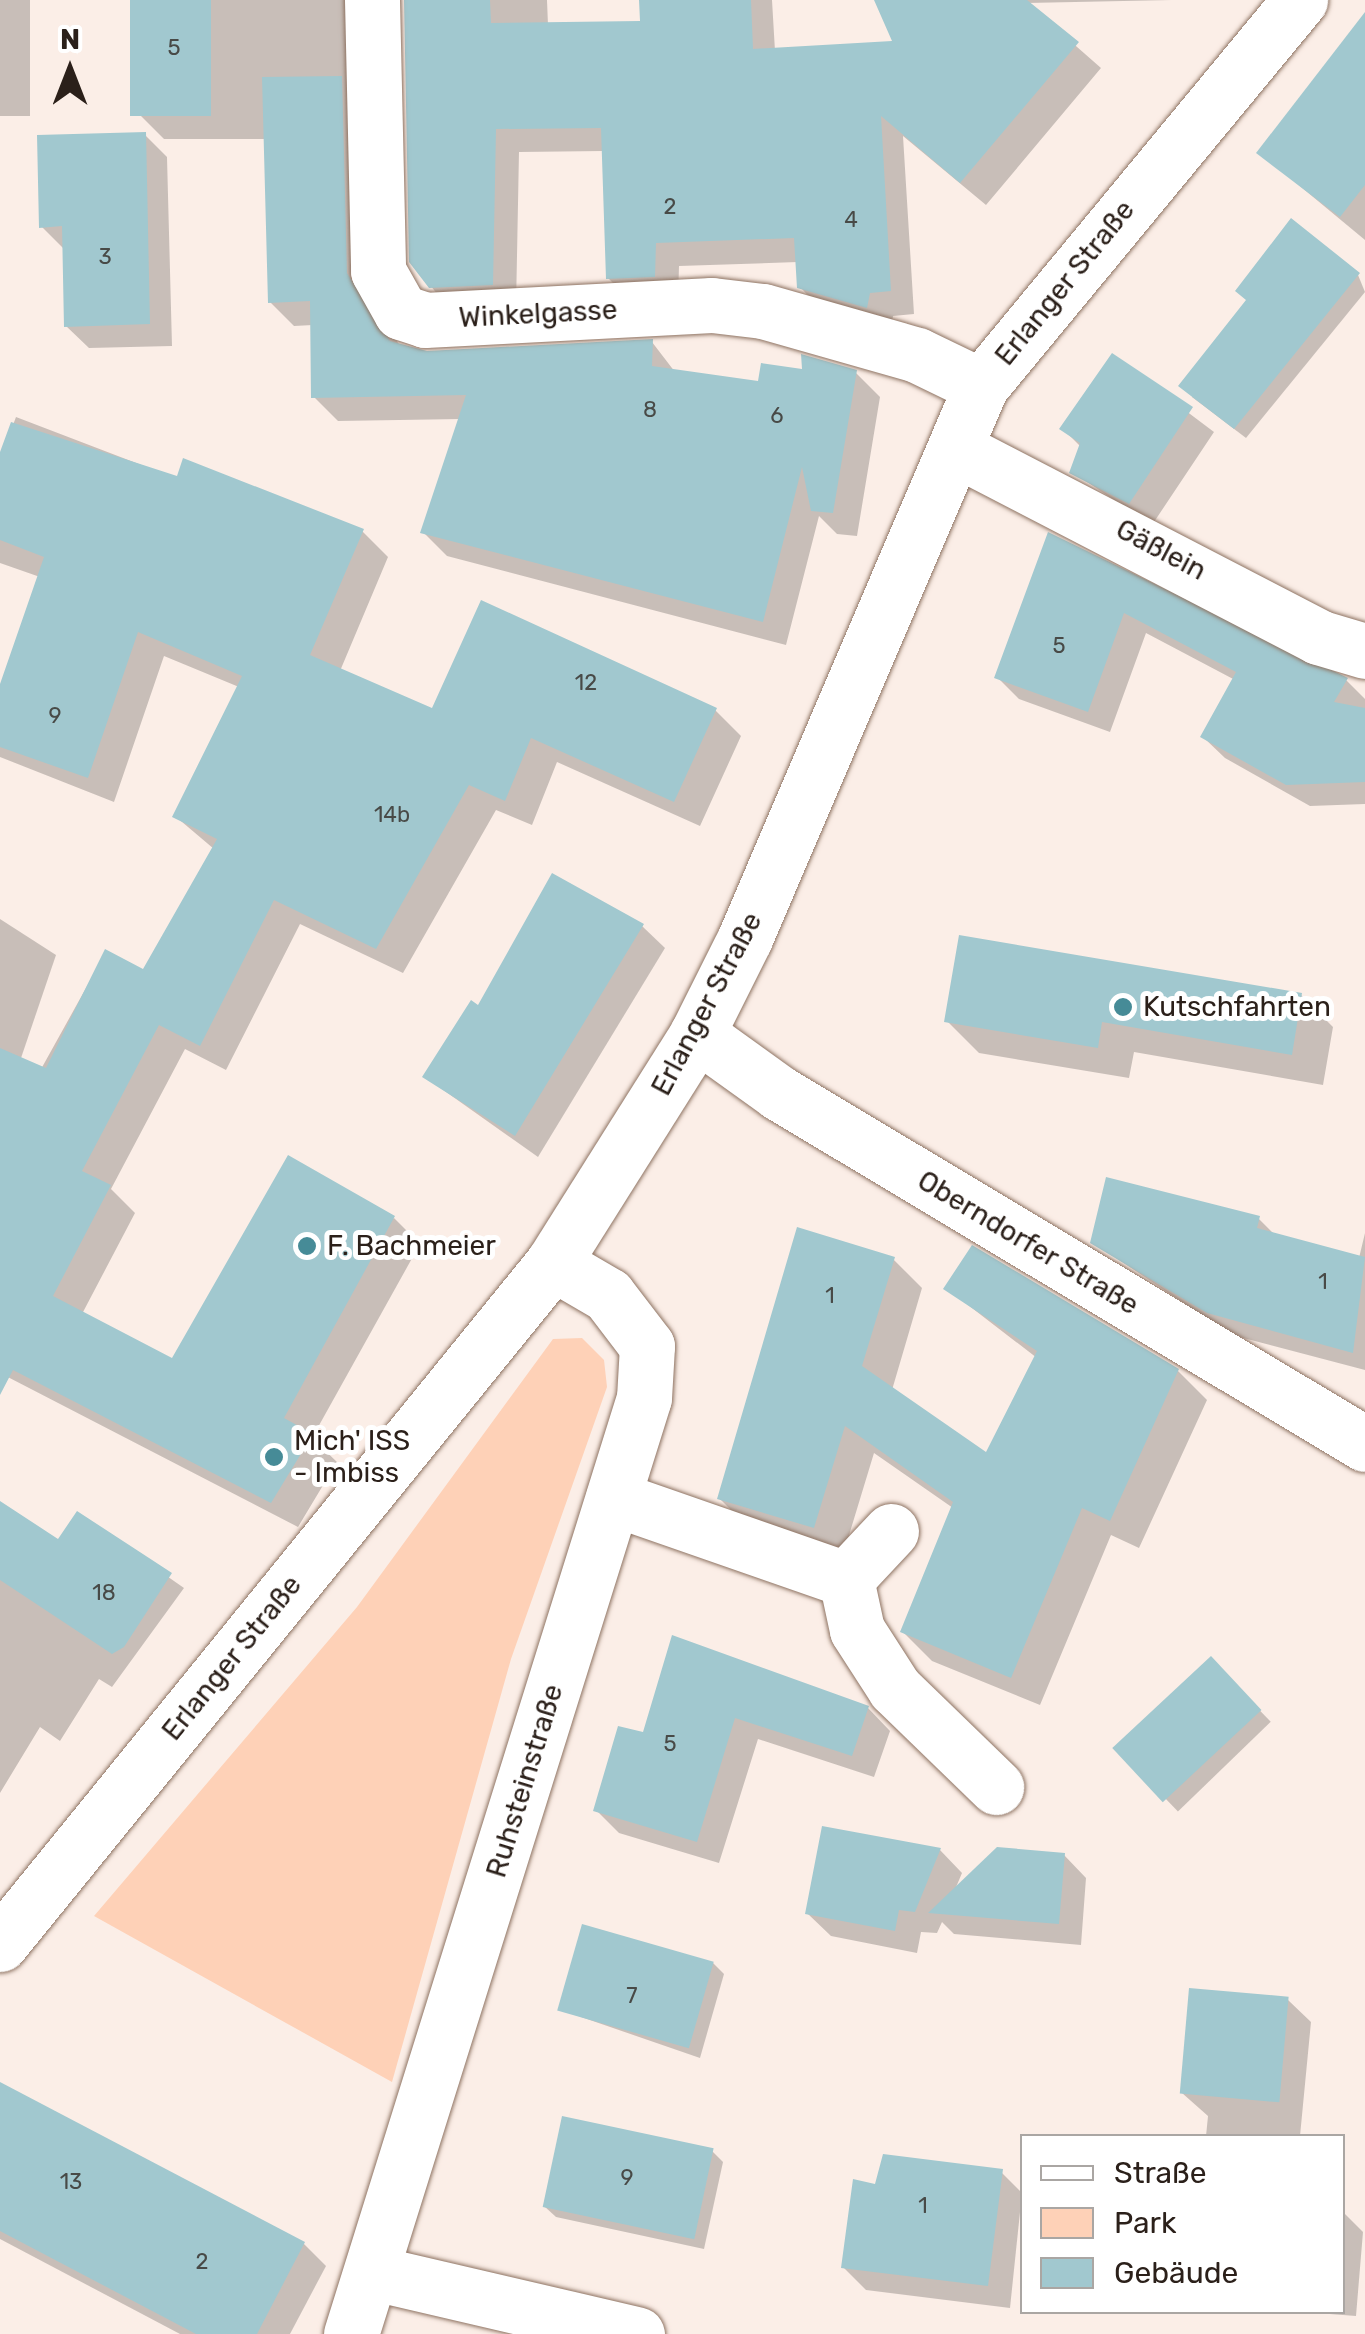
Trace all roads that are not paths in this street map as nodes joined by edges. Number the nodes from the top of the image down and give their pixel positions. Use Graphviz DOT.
graph roads {
  1 [pos="372,0"];
  2 [pos="1300,0"];
  3 [pos="981,386"];
  4 [pos="956,450"];
  5 [pos="1365,651"];
  6 [pos="697,1034"];
  7 [pos="554,1263"];
  8 [pos="1365,1444"];
  9 [pos="612,1498"];
  10 [pos="891,1531"];
  11 [pos="846,1579"];
  12 [pos="996,1787"];
  13 [pos="0,1944"];
  14 [pos="374,2273"];
  15 [pos="351,2334"];
  16 [pos="637,2334"];
  1 -- 3 [label="street, Winkelgasse"];
  2 -- 3 [label="street, Erlanger Straße"];
  3 -- 4 [label="street, Erlanger Straße"];
  4 -- 5 [label="street, Gäßlein"];
  4 -- 6 [label="street, Erlanger Straße"];
  6 -- 7 [label="street, Erlanger Straße"];
  6 -- 8 [label="street, Oberndorfer Straße"];
  7 -- 9 [label="street, Ruhsteinstraße"];
  7 -- 13 [label="street, Erlanger Straße"];
  9 -- 11 [label="street"];
  9 -- 14 [label="street, Ruhsteinstraße"];
  10 -- 11 [label="street"];
  11 -- 12 [label="street"];
  14 -- 15 [label="street, Ruhsteinstraße"];
  14 -- 16 [label="street"];
}
